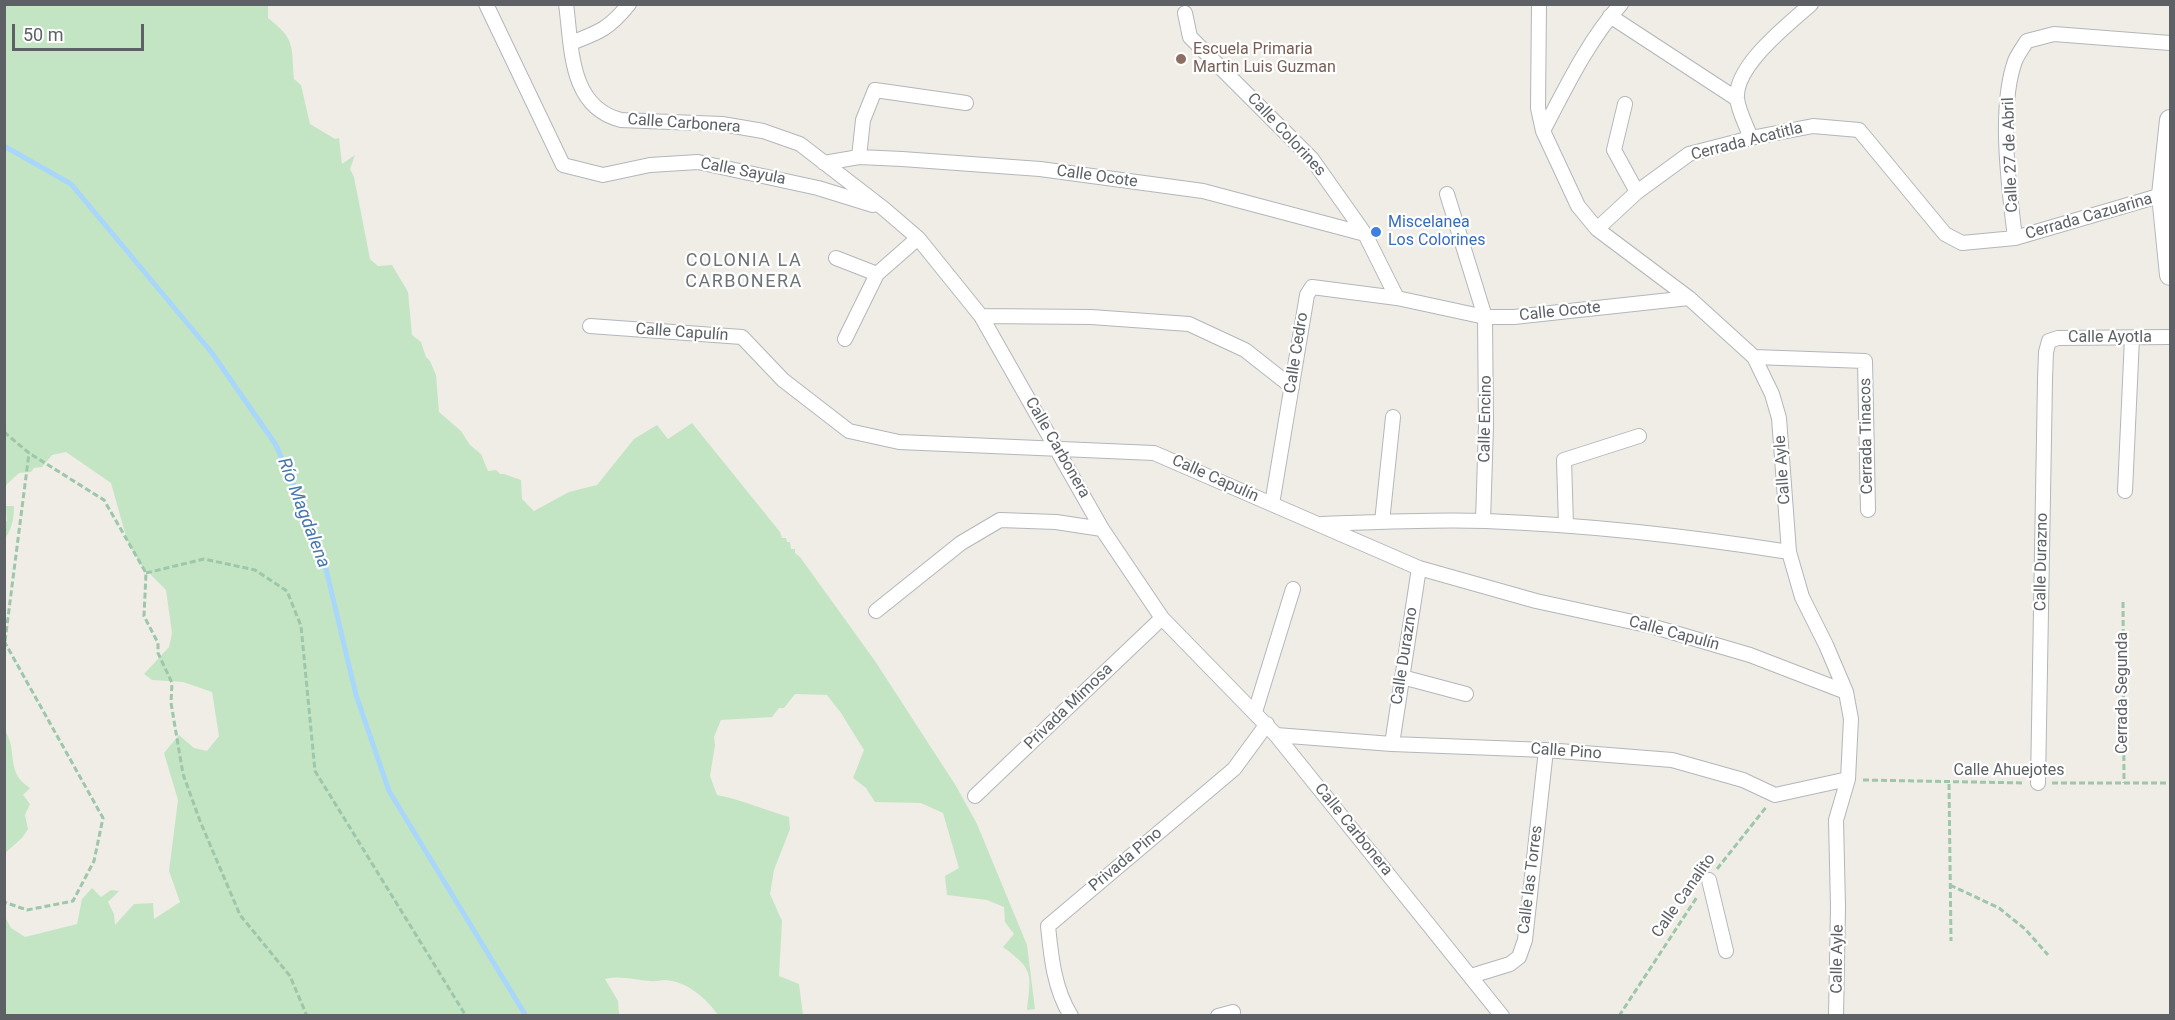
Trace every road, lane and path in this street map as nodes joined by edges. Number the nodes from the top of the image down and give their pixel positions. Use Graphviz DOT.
graph roads {
  1 [pos="486,4"];
  2 [pos="566,4"];
  3 [pos="629,4"];
  4 [pos="1539,4"];
  5 [pos="1621,4"];
  6 [pos="1811,4"];
  7 [pos="1185,13"];
  8 [pos="1610,16"];
  9 [pos="571,43"];
  10 [pos="2170,43"];
  11 [pos="1737,99"];
  12 [pos="966,103"];
  13 [pos="1625,104"];
  14 [pos="2170,120"];
  15 [pos="1543,131"];
  16 [pos="1751,138"];
  17 [pos="859,157"];
  18 [pos="824,163"];
  19 [pos="1637,192"];
  20 [pos="1447,194"];
  21 [pos="2162,195"];
  22 [pos="883,208"];
  23 [pos="1597,229"];
  24 [pos="1365,234"];
  25 [pos="918,238"];
  26 [pos="2015,238"];
  27 [pos="836,258"];
  28 [pos="877,274"];
  29 [pos="2170,275"];
  30 [pos="1397,298"];
  31 [pos="1689,298"];
  32 [pos="981,316"];
  33 [pos="1485,317"];
  34 [pos="590,326"];
  35 [pos="2170,337"];
  36 [pos="2132,338"];
  37 [pos="845,339"];
  38 [pos="2049,341"];
  39 [pos="1754,357"];
  40 [pos="1292,387"];
  41 [pos="1393,417"];
  42 [pos="4,432"];
  43 [pos="1639,436"];
  44 [pos="1058,449"];
  45 [pos="29,453"];
  46 [pos="2125,491"];
  47 [pos="1272,504"];
  48 [pos="1868,510"];
  49 [pos="1483,521"];
  50 [pos="1382,522"];
  51 [pos="1316,524"];
  52 [pos="1566,525"];
  53 [pos="1102,529"];
  54 [pos="1789,552"];
  55 [pos="1419,568"];
  56 [pos="146,573"];
  57 [pos="1293,589"];
  58 [pos="2123,602"];
  59 [pos="876,611"];
  60 [pos="1162,618"];
  61 [pos="5,641"];
  62 [pos="1402,677"];
  63 [pos="1846,692"];
  64 [pos="1466,694"];
  65 [pos="1255,712"];
  66 [pos="1272,730"];
  67 [pos="1392,744"];
  68 [pos="1546,750"];
  69 [pos="1848,779"];
  70 [pos="1949,783"];
  71 [pos="2038,783"];
  72 [pos="2124,783"];
  73 [pos="2170,783"];
  74 [pos="1775,795"];
  75 [pos="975,796"];
  76 [pos="1709,880"];
  77 [pos="1950,885"];
  78 [pos="4,902"];
  79 [pos="1951,941"];
  80 [pos="1726,951"];
  81 [pos="2048,955"];
  82 [pos="1471,976"];
  83 [pos="1233,1012"];
  84 [pos="307,1016"];
  85 [pos="466,1016"];
  86 [pos="1071,1016"];
  87 [pos="1218,1016"];
  88 [pos="1502,1016"];
  89 [pos="1619,1016"];
  90 [pos="1836,1016"];
  1 -- 22 [label="street, Calle Sayula"];
  2 -- 9 [label="street, Calle Carbonera"];
  3 -- 9 [label="street"];
  4 -- 15 [label="street, Calle Ayle"];
  5 -- 8 [label="street"];
  6 -- 11 [label="street"];
  7 -- 24 [label="street, Calle Colorines"];
  8 -- 11 [label="street"];
  8 -- 15 [label="street"];
  9 -- 18 [label="street, Calle Carbonera"];
  10 -- 26 [label="street, Calle 27 de Abril"];
  11 -- 16 [label="street"];
  12 -- 17 [label="street"];
  13 -- 19 [label="street"];
  14 -- 21 [label="main road"];
  15 -- 23 [label="street, Calle Ayle"];
  16 -- 19 [label="street, Cerrada Acatitla"];
  16 -- 26 [label="street, Cerrada Acatitla"];
  17 -- 18 [label="street, Calle Ocote"];
  17 -- 24 [label="street, Calle Ocote"];
  18 -- 22 [label="street, Calle Carbonera"];
  19 -- 23 [label="street, Cerrada Acatitla"];
  20 -- 33 [label="street"];
  21 -- 26 [label="street, Cerrada Cazuarina"];
  21 -- 29 [label="main road"];
  22 -- 25 [label="street, Calle Carbonera"];
  23 -- 31 [label="street, Calle Ayle"];
  24 -- 30 [label="street, Calle Colorines"];
  25 -- 28 [label="street"];
  25 -- 32 [label="street, Calle Carbonera"];
  27 -- 28 [label="street"];
  28 -- 37 [label="street"];
  30 -- 33 [label="street, Calle Ocote"];
  30 -- 40 [label="street, Calle Cedro"];
  31 -- 33 [label="street, Calle Ocote"];
  31 -- 39 [label="street, Calle Ayle"];
  32 -- 40 [label="street"];
  32 -- 44 [label="street, Calle Carbonera"];
  33 -- 49 [label="street, Calle Encino"];
  34 -- 44 [label="street, Calle Capulín"];
  35 -- 36 [label="street, Calle Ayotla"];
  36 -- 38 [label="street, Calle Ayotla"];
  36 -- 46 [label="street"];
  38 -- 71 [label="street, Calle Durazno"];
  39 -- 48 [label="street, Cerrada Tinacos"];
  39 -- 54 [label="street, Calle Ayle"];
  40 -- 47 [label="street, Calle Cedro"];
  41 -- 50 [label="street"];
  42 -- 45 [label="path"];
  43 -- 52 [label="street"];
  44 -- 47 [label="street, Calle Capulín"];
  44 -- 53 [label="street, Calle Carbonera"];
  45 -- 56 [label="path"];
  45 -- 61 [label="path"];
  47 -- 51 [label="street, Calle Capulín"];
  49 -- 50 [label="street"];
  49 -- 52 [label="street"];
  50 -- 51 [label="street"];
  51 -- 55 [label="street, Calle Capulín"];
  52 -- 54 [label="street"];
  53 -- 59 [label="street"];
  53 -- 60 [label="street, Calle Carbonera"];
  54 -- 63 [label="street, Calle Ayle"];
  55 -- 62 [label="street, Calle Durazno"];
  55 -- 63 [label="street, Calle Capulín"];
  56 -- 84 [label="path"];
  56 -- 85 [label="path"];
  57 -- 65 [label="street"];
  58 -- 72 [label="path, Cerrada Segunda"];
  60 -- 65 [label="street, Calle Carbonera"];
  60 -- 75 [label="street, Privada Mimosa"];
  61 -- 78 [label="path"];
  62 -- 64 [label="street"];
  62 -- 67 [label="street, Calle Durazno"];
  63 -- 69 [label="street, Calle Ayle"];
  65 -- 66 [label="street, Calle Carbonera"];
  66 -- 67 [label="street, Calle Pino"];
  66 -- 82 [label="street, Calle Carbonera"];
  66 -- 86 [label="street, Privada Pino"];
  67 -- 68 [label="street, Calle Pino"];
  68 -- 74 [label="street, Calle Pino"];
  68 -- 82 [label="street, Calle las Torres"];
  69 -- 70 [label="path, Calle Ahuejotes"];
  69 -- 74 [label="street"];
  69 -- 90 [label="street, Calle Ayle"];
  70 -- 71 [label="path, Calle Ahuejotes"];
  70 -- 77 [label="path"];
  71 -- 72 [label="path, Calle Ahuejotes"];
  72 -- 73 [label="path, Calle Ahuejotes"];
  74 -- 76 [label="path, Calle Canalito"];
  76 -- 80 [label="street"];
  76 -- 89 [label="path, Calle Canalito"];
  77 -- 79 [label="path"];
  77 -- 81 [label="path"];
  82 -- 88 [label="street, Calle Carbonera"];
  83 -- 87 [label="street"];
}
